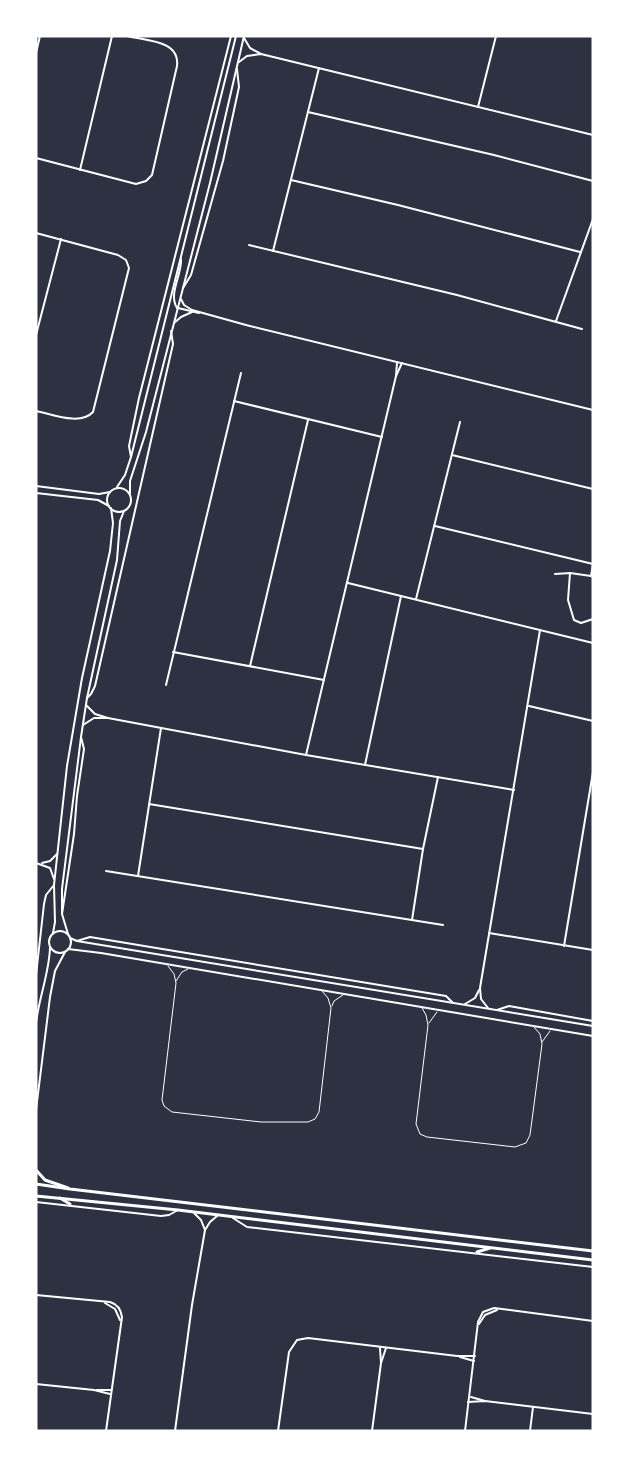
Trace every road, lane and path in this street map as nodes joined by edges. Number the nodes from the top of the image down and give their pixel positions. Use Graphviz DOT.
graph roads {
  1 [pos="40,36"];
  2 [pos="112,36"];
  3 [pos="127,36"];
  4 [pos="231,36"];
  5 [pos="236,36"];
  6 [pos="496,36"];
  7 [pos="244,37"];
  8 [pos="36,53"];
  9 [pos="261,54"];
  10 [pos="238,62"];
  11 [pos="319,68"];
  12 [pos="237,69"];
  13 [pos="478,107"];
  14 [pos="308,112"];
  15 [pos="593,135"];
  16 [pos="36,158"];
  17 [pos="80,170"];
  18 [pos="291,180"];
  19 [pos="593,181"];
  20 [pos="593,219"];
  21 [pos="36,233"];
  22 [pos="61,239"];
  23 [pos="249,245"];
  24 [pos="273,250"];
  25 [pos="580,252"];
  26 [pos="180,256"];
  27 [pos="182,290"];
  28 [pos="180,297"];
  29 [pos="177,308"];
  30 [pos="192,312"];
  31 [pos="205,314"];
  32 [pos="555,322"];
  33 [pos="172,326"];
  34 [pos="582,329"];
  35 [pos="171,332"];
  36 [pos="36,335"];
  37 [pos="397,362"];
  38 [pos="402,363"];
  39 [pos="241,373"];
  40 [pos="396,376"];
  41 [pos="234,401"];
  42 [pos="593,410"];
  43 [pos="36,411"];
  44 [pos="308,420"];
  45 [pos="460,422"];
  46 [pos="382,437"];
  47 [pos="452,454"];
  48 [pos="131,457"];
  49 [pos="36,486"];
  50 [pos="117,488"];
  51 [pos="593,489"];
  52 [pos="110,492"];
  53 [pos="36,493"];
  54 [pos="130,493"];
  55 [pos="110,507"];
  56 [pos="124,511"];
  57 [pos="435,525"];
  58 [pos="593,564"];
  59 [pos="570,573"];
  60 [pos="555,574"];
  61 [pos="592,577"];
  62 [pos="347,582"];
  63 [pos="401,596"];
  64 [pos="417,599"];
  65 [pos="593,619"];
  66 [pos="540,630"];
  67 [pos="593,643"];
  68 [pos="173,652"];
  69 [pos="250,666"];
  70 [pos="324,680"];
  71 [pos="166,685"];
  72 [pos="87,698"];
  73 [pos="86,705"];
  74 [pos="527,706"];
  75 [pos="108,718"];
  76 [pos="593,721"];
  77 [pos="82,726"];
  78 [pos="161,728"];
  79 [pos="81,737"];
  80 [pos="306,755"];
  81 [pos="365,765"];
  82 [pos="593,772"];
  83 [pos="438,777"];
  84 [pos="514,790"];
  85 [pos="149,804"];
  86 [pos="423,849"];
  87 [pos="57,854"];
  88 [pos="106,871"];
  89 [pos="138,876"];
  90 [pos="54,879"];
  91 [pos="54,885"];
  92 [pos="62,915"];
  93 [pos="412,920"];
  94 [pos="443,925"];
  95 [pos="53,933"];
  96 [pos="489,933"];
  97 [pos="69,936"];
  98 [pos="77,941"];
  99 [pos="103,944"];
  100 [pos="564,946"];
  101 [pos="50,948"];
  102 [pos="593,950"];
  103 [pos="66,951"];
  104 [pos="101,953"];
  105 [pos="167,965"];
  106 [pos="189,968"];
  107 [pos="36,975"];
  108 [pos="176,983"];
  109 [pos="480,988"];
  110 [pos="320,990"];
  111 [pos="345,994"];
  112 [pos="453,1002"];
  113 [pos="465,1005"];
  114 [pos="420,1006"];
  115 [pos="331,1008"];
  116 [pos="488,1008"];
  117 [pos="440,1010"];
  118 [pos="497,1010"];
  119 [pos="593,1021"];
  120 [pos="36,1023"];
  121 [pos="428,1025"];
  122 [pos="531,1025"];
  123 [pos="593,1026"];
  124 [pos="554,1028"];
  125 [pos="593,1036"];
  126 [pos="542,1044"];
  127 [pos="36,1110"];
  128 [pos="36,1170"];
  129 [pos="36,1184"];
  130 [pos="70,1189"];
  131 [pos="36,1196"];
  132 [pos="58,1197"];
  133 [pos="36,1202"];
  134 [pos="70,1204"];
  135 [pos="178,1210"];
  136 [pos="194,1213"];
  137 [pos="218,1216"];
  138 [pos="230,1217"];
  139 [pos="205,1230"];
  140 [pos="518,1241"];
  141 [pos="493,1247"];
  142 [pos="516,1250"];
  143 [pos="593,1251"];
  144 [pos="477,1252"];
  145 [pos="593,1260"];
  146 [pos="593,1267"];
  147 [pos="36,1294"];
  148 [pos="593,1321"];
  149 [pos="380,1347"];
  150 [pos="386,1348"];
  151 [pos="457,1356"];
  152 [pos="475,1356"];
  153 [pos="474,1361"];
  154 [pos="381,1363"];
  155 [pos="36,1384"];
  156 [pos="94,1390"];
  157 [pos="111,1390"];
  158 [pos="111,1395"];
  159 [pos="469,1396"];
  160 [pos="485,1401"];
  161 [pos="468,1402"];
  162 [pos="533,1407"];
  163 [pos="593,1414"];
  164 [pos="106,1431"];
  165 [pos="175,1431"];
  166 [pos="278,1431"];
  167 [pos="372,1431"];
  168 [pos="465,1431"];
  169 [pos="530,1431"];
  1 -- 8 [label="street"];
  2 -- 17 [label="street"];
  3 -- 17 [label="street"];
  4 -- 48 [label="street"];
  5 -- 26 [label="street"];
  6 -- 13 [label="street"];
  7 -- 9 [label="street"];
  7 -- 10 [label="street"];
  9 -- 10 [label="street"];
  9 -- 11 [label="street"];
  10 -- 12 [label="street"];
  11 -- 13 [label="street"];
  11 -- 14 [label="street"];
  12 -- 27 [label="street"];
  12 -- 27 [label="street"];
  13 -- 15 [label="street"];
  14 -- 18 [label="street"];
  14 -- 19 [label="street"];
  16 -- 17 [label="street"];
  18 -- 24 [label="street"];
  18 -- 25 [label="street"];
  20 -- 25 [label="street"];
  21 -- 22 [label="street"];
  22 -- 36 [label="street"];
  22 -- 43 [label="street"];
  23 -- 24 [label="street"];
  24 -- 32 [label="street"];
  25 -- 32 [label="street"];
  26 -- 29 [label="street"];
  26 -- 48 [label="street"];
  27 -- 28 [label="street"];
  28 -- 29 [label="street"];
  28 -- 31 [label="street"];
  29 -- 30 [label="street"];
  29 -- 33 [label="street"];
  30 -- 31 [label="street"];
  30 -- 33 [label="street"];
  31 -- 37 [label="street"];
  32 -- 34 [label="street"];
  33 -- 35 [label="street"];
  35 -- 54 [label="street"];
  35 -- 72 [label="street"];
  37 -- 38 [label="street"];
  37 -- 40 [label="street"];
  38 -- 40 [label="street"];
  38 -- 42 [label="street"];
  39 -- 41 [label="street"];
  40 -- 46 [label="street"];
  41 -- 44 [label="street"];
  41 -- 68 [label="street"];
  44 -- 46 [label="street"];
  44 -- 69 [label="street"];
  45 -- 47 [label="street"];
  46 -- 62 [label="street"];
  47 -- 51 [label="street"];
  47 -- 57 [label="street"];
  48 -- 50 [label="street"];
  49 -- 52 [label="street"];
  50 -- 52 [label="street"];
  50 -- 54 [label="street"];
  52 -- 55 [label="street"];
  53 -- 55 [label="street"];
  54 -- 56 [label="street"];
  55 -- 56 [label="street"];
  55 -- 87 [label="street"];
  56 -- 72 [label="street"];
  57 -- 58 [label="street"];
  57 -- 64 [label="street"];
  58 -- 61 [label="street"];
  59 -- 60 [label="street"];
  59 -- 61 [label="street"];
  59 -- 65 [label="street"];
  62 -- 63 [label="street"];
  62 -- 70 [label="street"];
  63 -- 64 [label="street"];
  63 -- 81 [label="street"];
  64 -- 66 [label="street"];
  66 -- 67 [label="street"];
  66 -- 74 [label="street"];
  68 -- 69 [label="street"];
  68 -- 71 [label="street"];
  69 -- 70 [label="street"];
  70 -- 80 [label="street"];
  72 -- 73 [label="street"];
  73 -- 75 [label="street"];
  73 -- 77 [label="street"];
  74 -- 76 [label="street"];
  74 -- 84 [label="street"];
  75 -- 77 [label="street"];
  75 -- 78 [label="street"];
  77 -- 79 [label="street"];
  78 -- 80 [label="street"];
  78 -- 85 [label="street"];
  79 -- 92 [label="street"];
  79 -- 92 [label="street"];
  80 -- 81 [label="street"];
  81 -- 83 [label="street"];
  82 -- 100 [label="street"];
  83 -- 84 [label="street"];
  83 -- 86 [label="street"];
  84 -- 96 [label="street"];
  85 -- 86 [label="street"];
  85 -- 89 [label="street"];
  86 -- 93 [label="street"];
  87 -- 90 [label="street"];
  87 -- 90 [label="street"];
  88 -- 89 [label="street"];
  89 -- 93 [label="street"];
  90 -- 91 [label="street"];
  91 -- 95 [label="street"];
  91 -- 107 [label="street"];
  92 -- 97 [label="street"];
  93 -- 94 [label="street"];
  95 -- 97 [label="street"];
  95 -- 101 [label="street"];
  96 -- 100 [label="street"];
  96 -- 109 [label="street"];
  97 -- 98 [label="street"];
  97 -- 103 [label="street"];
  98 -- 99 [label="street"];
  98 -- 112 [label="street"];
  99 -- 104 [label="street"];
  99 -- 112 [label="street"];
  100 -- 102 [label="street"];
  101 -- 103 [label="street"];
  101 -- 120 [label="street"];
  103 -- 104 [label="street"];
  103 -- 127 [label="street"];
  104 -- 105 [label="street"];
  105 -- 106 [label="street"];
  105 -- 108 [label="lane"];
  106 -- 108 [label="lane"];
  106 -- 110 [label="street"];
  108 -- 115 [label="lane"];
  109 -- 113 [label="street"];
  109 -- 116 [label="street"];
  110 -- 111 [label="street"];
  110 -- 115 [label="lane"];
  111 -- 114 [label="street"];
  111 -- 115 [label="lane"];
  112 -- 113 [label="street"];
  113 -- 116 [label="street"];
  114 -- 117 [label="street"];
  114 -- 121 [label="lane"];
  116 -- 118 [label="street"];
  117 -- 121 [label="lane"];
  117 -- 122 [label="street"];
  118 -- 119 [label="street"];
  118 -- 123 [label="street"];
  121 -- 126 [label="lane"];
  122 -- 124 [label="street"];
  122 -- 126 [label="lane"];
  124 -- 125 [label="street"];
  124 -- 126 [label="lane"];
  128 -- 130 [label="main road"];
  129 -- 130 [label="main road"];
  130 -- 140 [label="main road"];
  131 -- 132 [label="main road"];
  132 -- 134 [label="main road"];
  132 -- 135 [label="main road"];
  133 -- 134 [label="street"];
  134 -- 135 [label="street"];
  135 -- 136 [label="main road"];
  136 -- 137 [label="main road"];
  136 -- 139 [label="street"];
  137 -- 138 [label="main road"];
  137 -- 139 [label="street"];
  138 -- 141 [label="main road"];
  138 -- 144 [label="street"];
  139 -- 165 [label="street"];
  140 -- 142 [label="main road"];
  140 -- 143 [label="main road"];
  141 -- 142 [label="main road"];
  141 -- 144 [label="main road"];
  142 -- 145 [label="main road"];
  144 -- 146 [label="street"];
  147 -- 157 [label="street"];
  148 -- 152 [label="street"];
  149 -- 150 [label="street"];
  149 -- 154 [label="street"];
  149 -- 166 [label="street"];
  150 -- 151 [label="street"];
  150 -- 154 [label="street"];
  151 -- 152 [label="street"];
  151 -- 153 [label="street"];
  152 -- 153 [label="street"];
  153 -- 159 [label="street"];
  154 -- 167 [label="street"];
  155 -- 156 [label="street"];
  156 -- 157 [label="street"];
  156 -- 158 [label="street"];
  157 -- 158 [label="street"];
  158 -- 164 [label="street"];
  159 -- 160 [label="street"];
  159 -- 161 [label="street"];
  160 -- 161 [label="street"];
  160 -- 162 [label="street"];
  161 -- 168 [label="street"];
  162 -- 163 [label="street"];
  162 -- 169 [label="street"];
}
